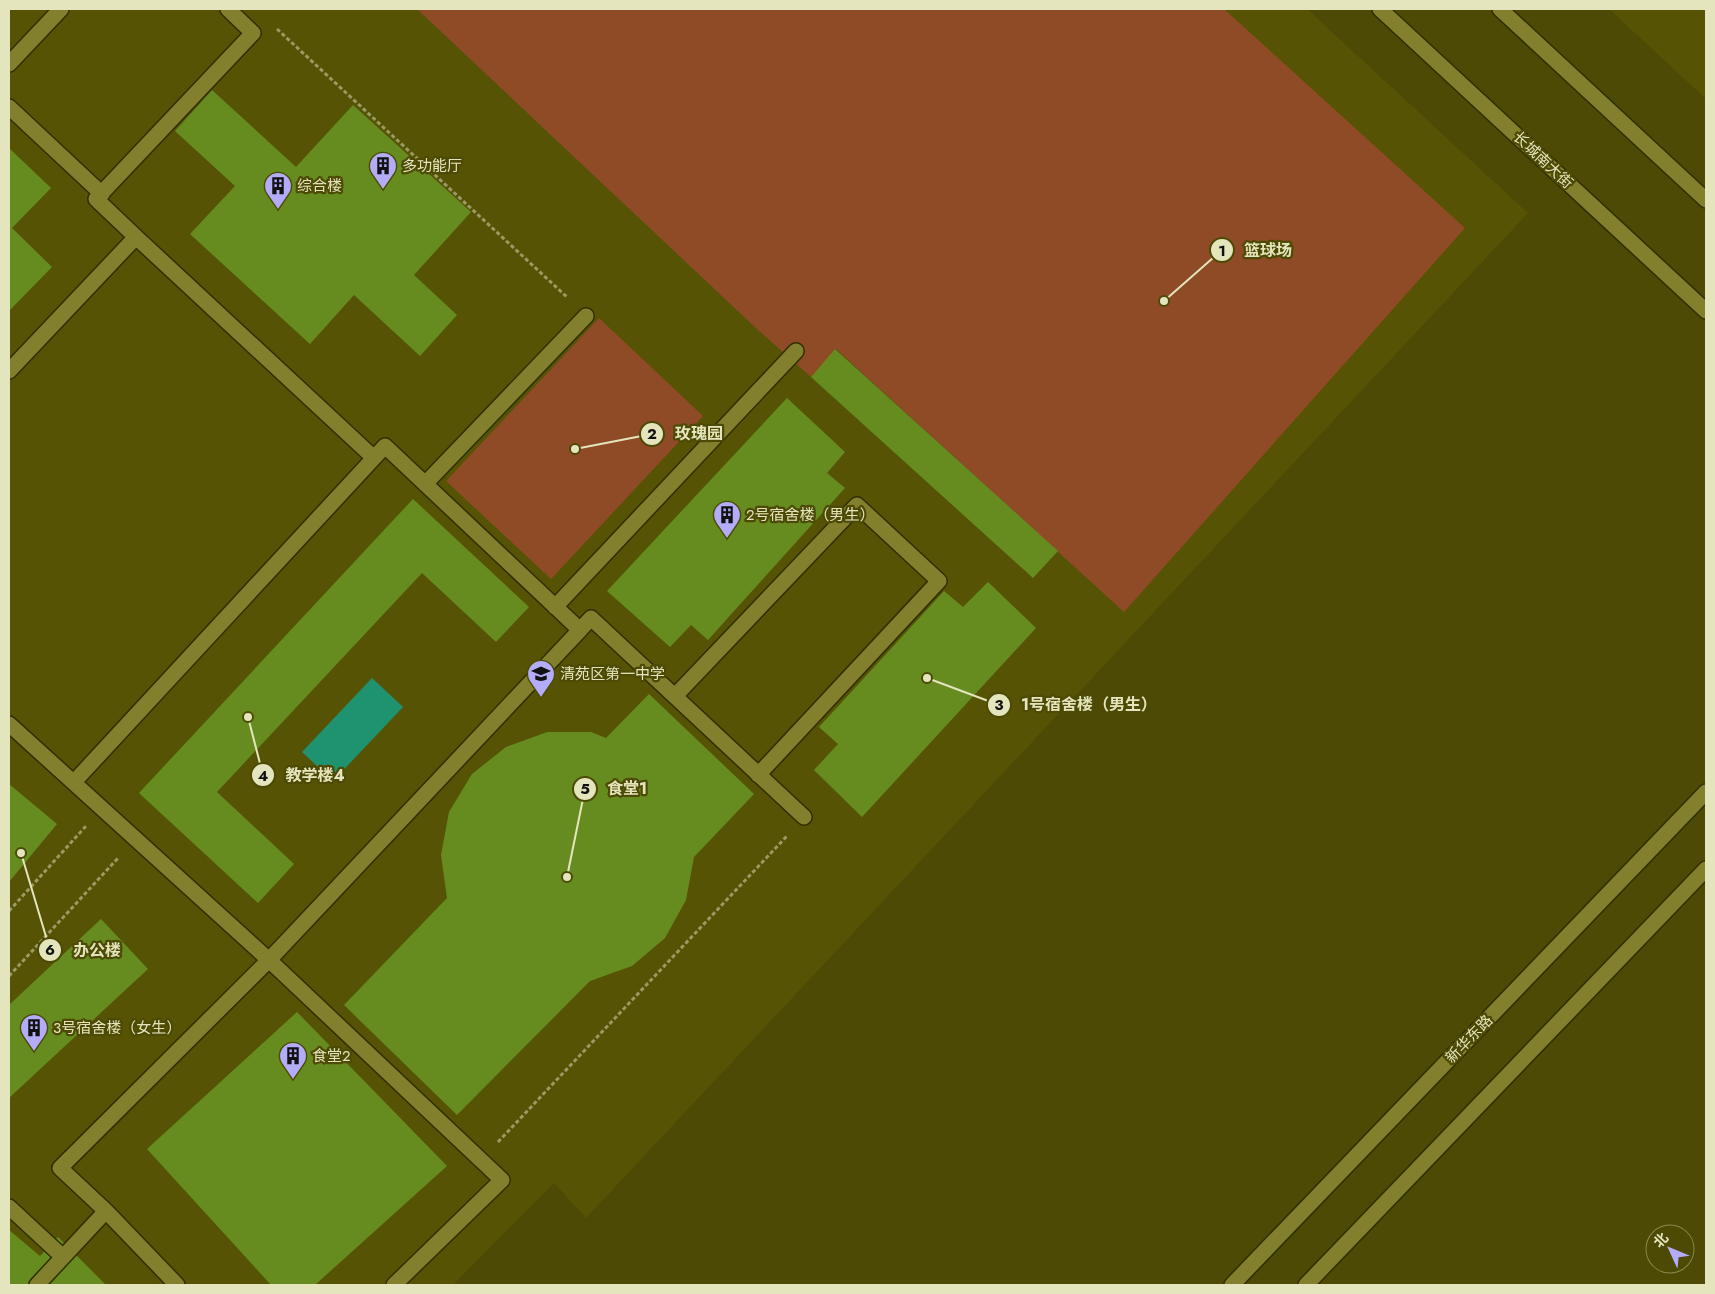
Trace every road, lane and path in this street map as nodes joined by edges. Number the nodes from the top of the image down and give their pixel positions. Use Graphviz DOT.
graph roads {
  1 [pos="61,9"];
  2 [pos="228,9"];
  3 [pos="1380,9"];
  4 [pos="1500,9"];
  5 [pos="253,32"];
  6 [pos="9,64"];
  7 [pos="9,106"];
  8 [pos="102,194"];
  9 [pos="1706,200"];
  10 [pos="136,237"];
  11 [pos="1706,311"];
  12 [pos="586,316"];
  13 [pos="796,351"];
  14 [pos="9,371"];
  15 [pos="374,458"];
  16 [pos="425,484"];
  17 [pos="555,607"];
  18 [pos="580,630"];
  19 [pos="675,696"];
  20 [pos="9,724"];
  21 [pos="758,775"];
  22 [pos="74,782"];
  23 [pos="1706,792"];
  24 [pos="102,808"];
  25 [pos="804,817"];
  26 [pos="136,838"];
  27 [pos="1706,869"];
  28 [pos="9,911"];
  29 [pos="269,960"];
  30 [pos="9,976"];
  31 [pos="481,1159"];
  32 [pos="9,1207"];
  33 [pos="106,1210"];
  34 [pos="63,1257"];
  35 [pos="37,1285"];
  36 [pos="177,1285"];
  37 [pos="394,1285"];
  38 [pos="1232,1285"];
  39 [pos="1306,1285"];
  1 -- 6 [label="street"];
  2 -- 5 [label="street"];
  3 -- 11 [label="street, 长城南大街"];
  4 -- 9 [label="street"];
  5 -- 8 [label="street"];
  5 -- 12 [label="path"];
  7 -- 8 [label="street"];
  8 -- 10 [label="street"];
  10 -- 14 [label="street"];
  10 -- 15 [label="street"];
  12 -- 16 [label="street"];
  13 -- 17 [label="street"];
  15 -- 16 [label="street"];
  15 -- 22 [label="street"];
  16 -- 17 [label="street"];
  17 -- 18 [label="street"];
  18 -- 19 [label="street"];
  18 -- 29 [label="street"];
  19 -- 21 [label="street"];
  19 -- 21 [label="street"];
  20 -- 22 [label="street"];
  21 -- 25 [label="street"];
  22 -- 24 [label="street"];
  23 -- 38 [label="street, 新华东路"];
  24 -- 26 [label="street"];
  24 -- 28 [label="path"];
  25 -- 31 [label="path"];
  26 -- 29 [label="street"];
  26 -- 30 [label="path"];
  27 -- 39 [label="street"];
  29 -- 31 [label="street"];
  29 -- 33 [label="street"];
  31 -- 37 [label="street"];
  32 -- 34 [label="street"];
  33 -- 34 [label="street"];
  33 -- 36 [label="street"];
  34 -- 35 [label="street"];
}
